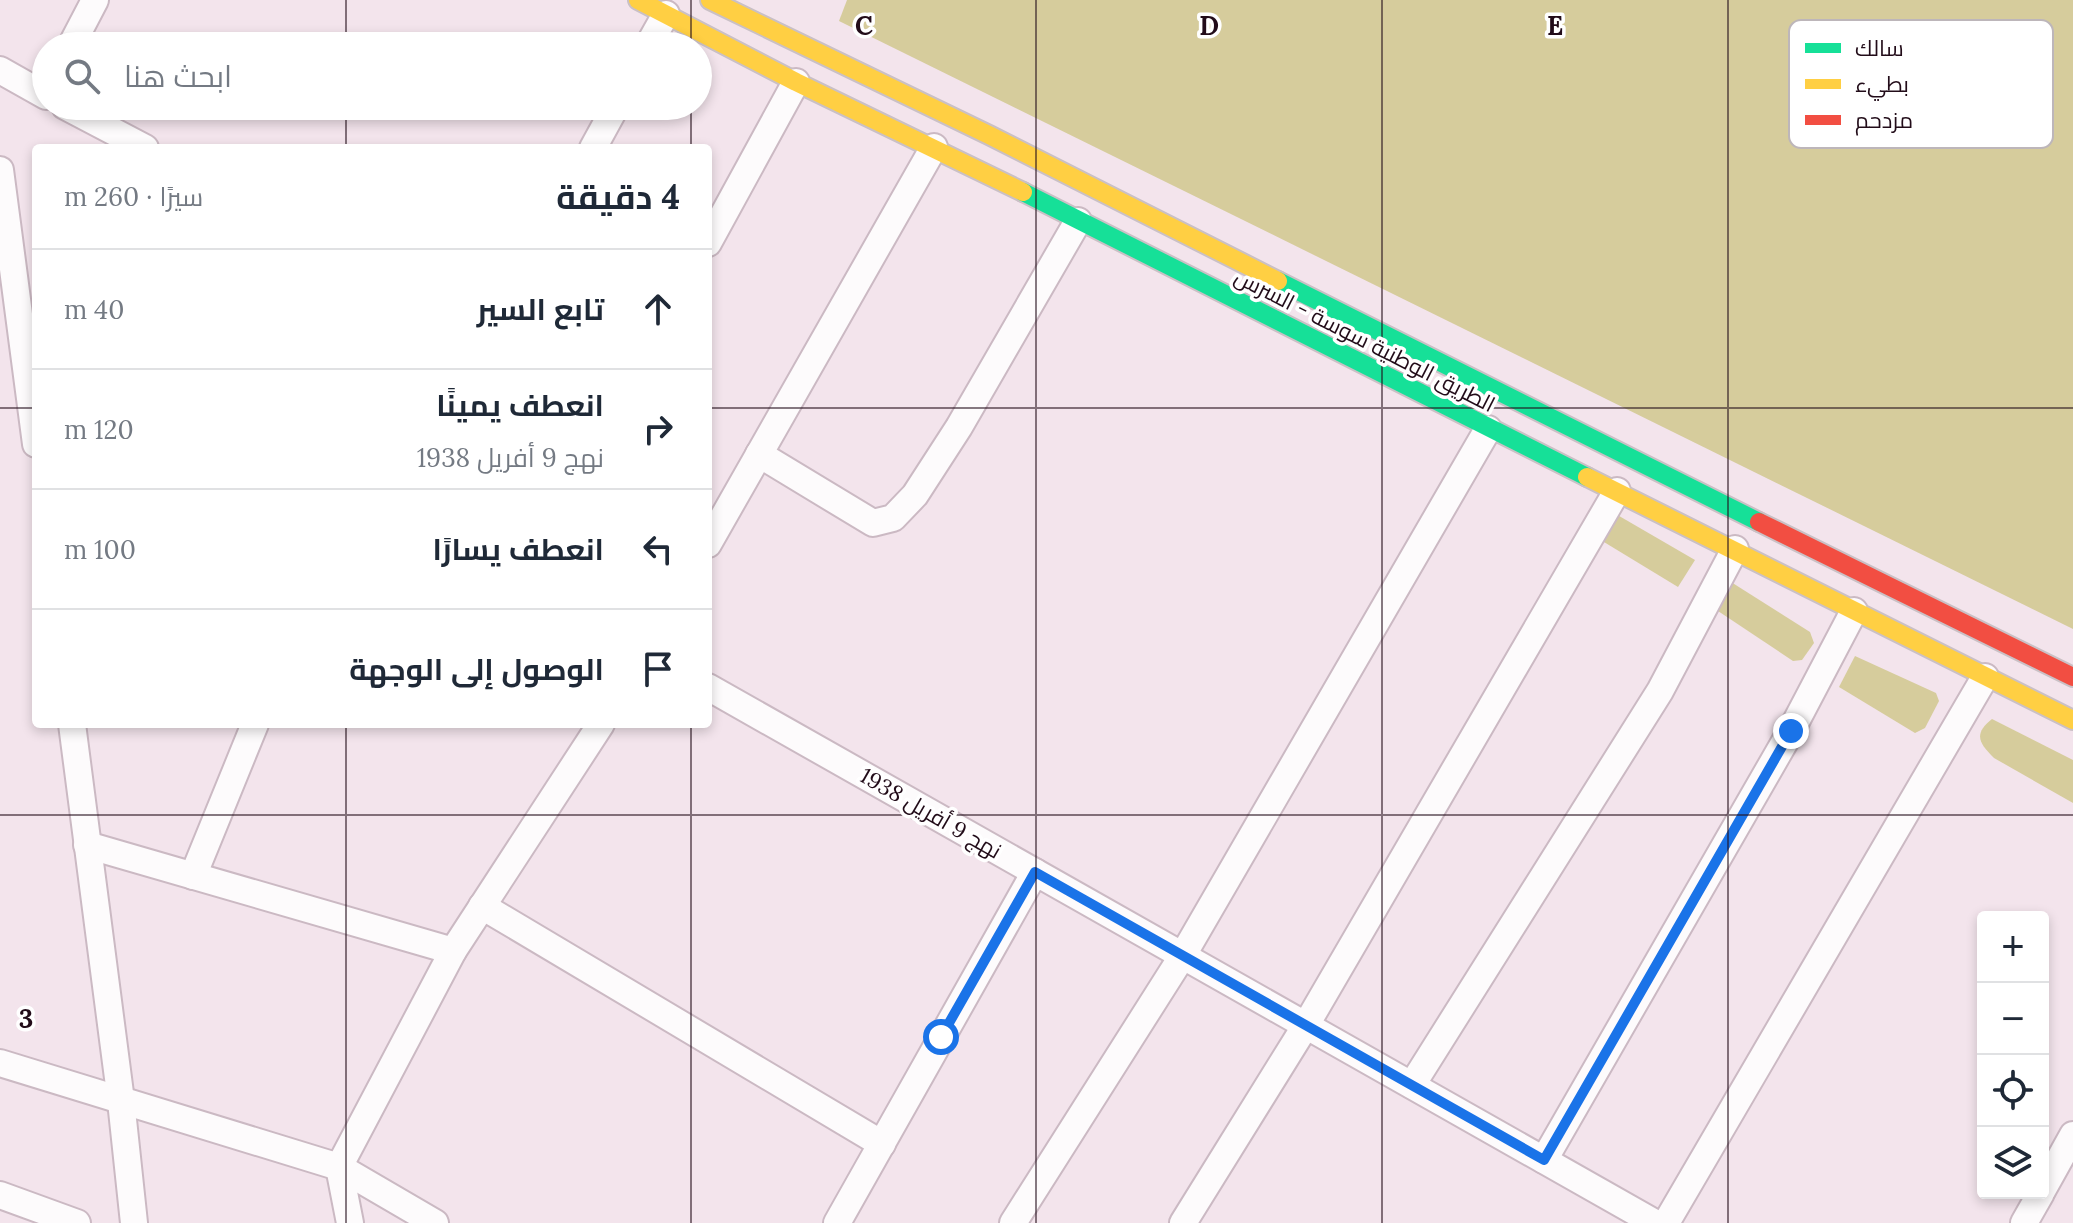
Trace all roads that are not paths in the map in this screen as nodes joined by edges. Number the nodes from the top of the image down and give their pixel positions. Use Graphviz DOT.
graph roads {
  1 [pos="95,0"];
  2 [pos="638,0"];
  3 [pos="710,0"];
  4 [pos="666,14"];
  5 [pos="78,32"];
  6 [pos="656,32"];
  7 [pos="700,32"];
  8 [pos="712,38"];
  9 [pos="0,70"];
  10 [pos="796,82"];
  11 [pos="32,88"];
  12 [pos="92,120"];
  13 [pos="608,120"];
  14 [pos="137,144"];
  15 [pos="595,144"];
  16 [pos="934,147"];
  17 [pos="0,170"];
  18 [pos="1078,221"];
  19 [pos="712,236"];
  20 [pos="18,296"];
  21 [pos="32,411"];
  22 [pos="1488,429"];
  23 [pos="759,454"];
  24 [pos="1617,491"];
  25 [pos="712,537"];
  26 [pos="1735,549"];
  27 [pos="1854,611"];
  28 [pos="1985,677"];
  29 [pos="2073,677"];
  30 [pos="712,689"];
  31 [pos="2073,720"];
  32 [pos="72,728"];
  33 [pos="253,728"];
  34 [pos="598,728"];
  35 [pos="87,845"];
  36 [pos="1035,872"];
  37 [pos="193,876"];
  38 [pos="482,906"];
  39 [pos="453,951"];
  40 [pos="1183,955"];
  41 [pos="1306,1025"];
  42 [pos="0,1063"];
  43 [pos="1412,1085"];
  44 [pos="121,1101"];
  45 [pos="2073,1135"];
  46 [pos="882,1144"];
  47 [pos="1544,1160"];
  48 [pos="339,1167"];
  49 [pos="2049,1178"];
  50 [pos="0,1195"];
  51 [pos="2038,1199"];
  52 [pos="77,1223"];
  53 [pos="134,1223"];
  54 [pos="350,1223"];
  55 [pos="435,1223"];
  56 [pos="837,1223"];
  57 [pos="1013,1223"];
  58 [pos="1183,1223"];
  59 [pos="1655,1223"];
  60 [pos="1666,1223"];
  61 [pos="2024,1223"];
  1 -- 5 [label="street"];
  2 -- 4 [label="highway, الطريق الوطنية سوسة - السرس"];
  3 -- 29 [label="highway, الطريق الوطنية سوسة - السرس"];
  4 -- 6 [label="street"];
  4 -- 7 [label="highway, الطريق الوطنية سوسة - السرس"];
  8 -- 10 [label="highway, الطريق الوطنية سوسة - السرس"];
  9 -- 11 [label="street"];
  10 -- 16 [label="highway, الطريق الوطنية سوسة - السرس"];
  10 -- 19 [label="street"];
  12 -- 14 [label="street"];
  13 -- 15 [label="street"];
  16 -- 18 [label="highway, الطريق الوطنية سوسة - السرس"];
  16 -- 23 [label="street"];
  17 -- 20 [label="street"];
  18 -- 22 [label="highway, الطريق الوطنية سوسة - السرس"];
  18 -- 23 [label="street"];
  20 -- 21 [label="street"];
  22 -- 24 [label="highway, الطريق الوطنية سوسة - السرس"];
  22 -- 40 [label="street"];
  23 -- 25 [label="street"];
  24 -- 26 [label="highway, الطريق الوطنية سوسة - السرس"];
  24 -- 41 [label="street"];
  26 -- 27 [label="highway, الطريق الوطنية سوسة - السرس"];
  26 -- 43 [label="street"];
  27 -- 28 [label="highway, الطريق الوطنية سوسة - السرس"];
  27 -- 47 [label="street"];
  28 -- 31 [label="highway, الطريق الوطنية سوسة - السرس"];
  28 -- 60 [label="street"];
  30 -- 36 [label="street, نهج 9 أفريل 1938"];
  32 -- 35 [label="street"];
  33 -- 37 [label="street"];
  34 -- 38 [label="street"];
  35 -- 37 [label="street"];
  35 -- 44 [label="street"];
  36 -- 40 [label="street, نهج 9 أفريل 1938"];
  36 -- 46 [label="street"];
  37 -- 39 [label="street"];
  38 -- 39 [label="street"];
  38 -- 46 [label="street"];
  39 -- 48 [label="street"];
  40 -- 41 [label="street, نهج 9 أفريل 1938"];
  40 -- 57 [label="street"];
  41 -- 43 [label="street, نهج 9 أفريل 1938"];
  41 -- 58 [label="street"];
  42 -- 44 [label="street"];
  43 -- 47 [label="street, نهج 9 أفريل 1938"];
  44 -- 48 [label="street"];
  44 -- 53 [label="street"];
  45 -- 49 [label="street"];
  46 -- 56 [label="street"];
  47 -- 59 [label="street, نهج 9 أفريل 1938"];
  48 -- 54 [label="street"];
  48 -- 55 [label="street"];
  50 -- 52 [label="street"];
  51 -- 61 [label="street"];
}
